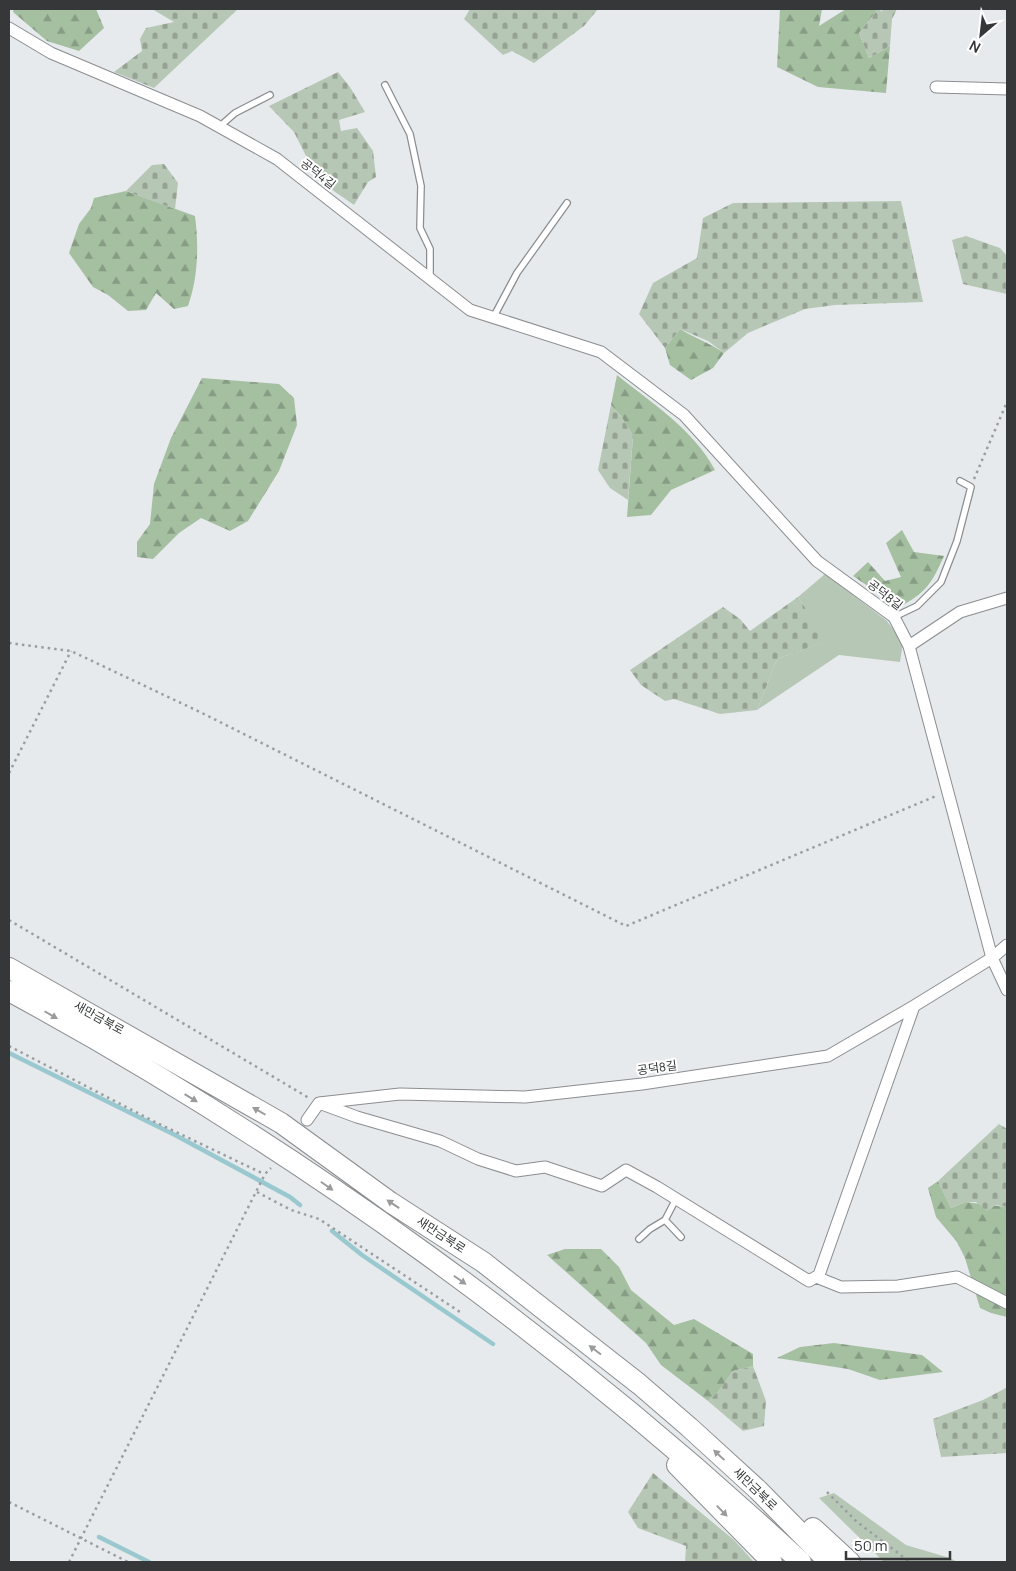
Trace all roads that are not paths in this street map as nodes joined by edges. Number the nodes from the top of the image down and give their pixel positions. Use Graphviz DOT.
graph roads {
  1 [pos="9,28"];
  2 [pos="385,84"];
  3 [pos="936,88"];
  4 [pos="1007,89"];
  5 [pos="270,95"];
  6 [pos="219,127"];
  7 [pos="567,202"];
  8 [pos="430,280"];
  9 [pos="493,318"];
  10 [pos="601,352"];
  11 [pos="960,481"];
  12 [pos="1007,598"];
  13 [pos="894,617"];
  14 [pos="909,646"];
  15 [pos="1007,945"];
  16 [pos="992,958"];
  17 [pos="9,967"];
  18 [pos="1007,990"];
  19 [pos="13,993"];
  20 [pos="914,1006"];
  21 [pos="318,1103"];
  22 [pos="307,1120"];
  23 [pos="676,1198"];
  24 [pos="664,1220"];
  25 [pos="681,1237"];
  26 [pos="639,1239"];
  27 [pos="816,1277"];
  28 [pos="1007,1303"];
  29 [pos="615,1401"];
  30 [pos="758,1490"];
  31 [pos="772,1562"];
  32 [pos="801,1562"];
  33 [pos="829,1562"];
  34 [pos="850,1562"];
  1 -- 6 [label="street, 공덕4길"];
  2 -- 8 [label="lane"];
  3 -- 4 [label="street"];
  5 -- 6 [label="lane"];
  6 -- 8 [label="street, 공덕4길"];
  7 -- 9 [label="lane"];
  8 -- 9 [label="street, 공덕4길"];
  9 -- 10 [label="street, 공덕4길"];
  10 -- 13 [label="street, 공덕8길"];
  11 -- 13 [label="lane"];
  12 -- 14 [label="street"];
  13 -- 14 [label="street, 공덕8길"];
  14 -- 16 [label="street, 공덕8길"];
  15 -- 16 [label="street, 공덕8길"];
  16 -- 18 [label="street, 공덕8길"];
  16 -- 20 [label="street, 공덕8길"];
  30 -- 17 [label="highway, 새만금북로, one-way"];
  19 -- 29 [label="highway, 새만금북로, one-way"];
  20 -- 21 [label="street, 공덕8길"];
  20 -- 27 [label="street"];
  21 -- 22 [label="street"];
  21 -- 23 [label="street"];
  23 -- 24 [label="lane"];
  23 -- 27 [label="street"];
  24 -- 25 [label="lane"];
  24 -- 26 [label="lane"];
  27 -- 28 [label="street"];
  29 -- 31 [label="highway, one-way"];
  29 -- 32 [label="highway, 새만금북로"];
  30 -- 33 [label="highway, 새만금북로"];
  30 -- 34 [label="highway"];
}
